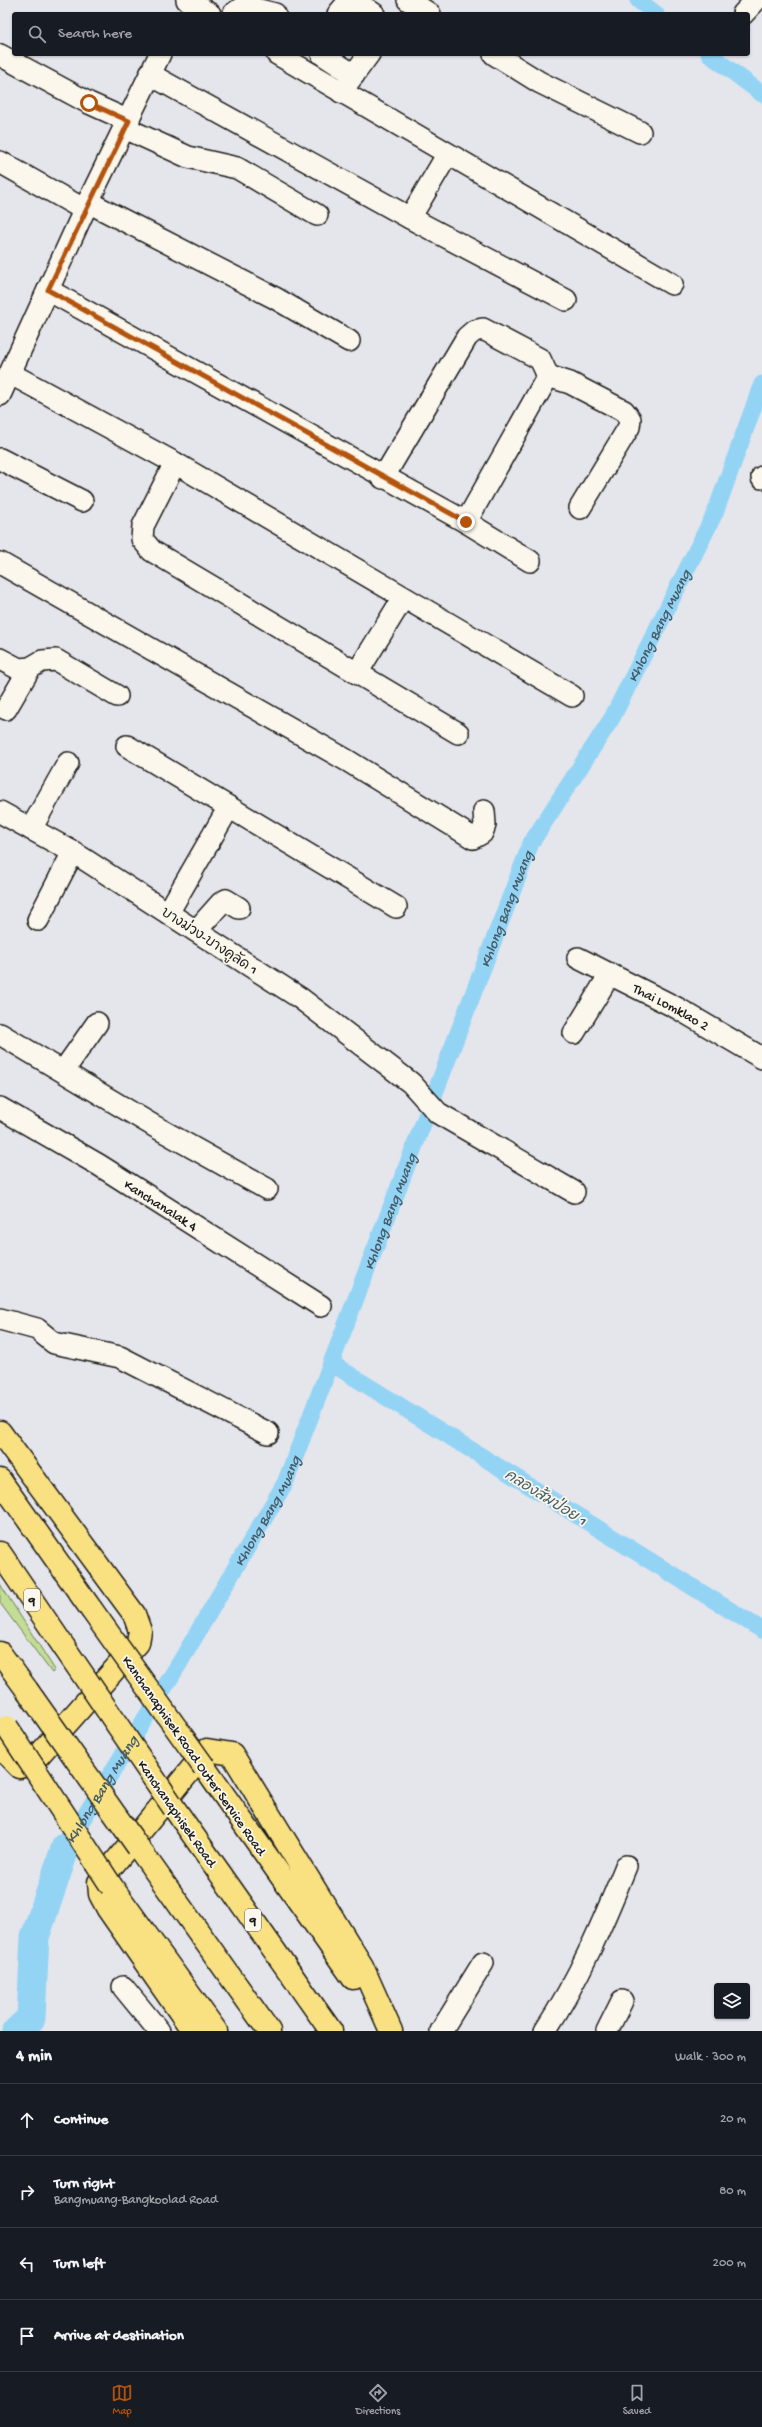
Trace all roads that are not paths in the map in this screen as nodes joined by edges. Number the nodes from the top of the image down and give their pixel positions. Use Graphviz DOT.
graph roads {
  1 [pos="186,0"];
  2 [pos="408,0"];
  3 [pos="756,0"];
  4 [pos="179,12"];
  5 [pos="207,12"];
  6 [pos="236,12"];
  7 [pos="267,12"];
  8 [pos="340,12"];
  9 [pos="371,12"];
  10 [pos="427,12"];
  11 [pos="745,12"];
  12 [pos="0,55"];
  13 [pos="159,56"];
  14 [pos="285,56"];
  15 [pos="325,56"];
  16 [pos="368,56"];
  17 [pos="497,56"];
  18 [pos="305,61"];
  19 [pos="151,74"];
  20 [pos="354,75"];
  21 [pos="341,92"];
  22 [pos="127,124"];
  23 [pos="640,132"];
  24 [pos="447,155"];
  25 [pos="0,162"];
  26 [pos="87,206"];
  27 [pos="317,215"];
  28 [pos="410,218"];
  29 [pos="672,284"];
  30 [pos="48,290"];
  31 [pos="566,300"];
  32 [pos="349,341"];
  33 [pos="11,374"];
  34 [pos="548,376"];
  35 [pos="0,395"];
  36 [pos="0,459"];
  37 [pos="175,463"];
  38 [pos="383,478"];
  39 [pos="82,501"];
  40 [pos="580,508"];
  41 [pos="466,522"];
  42 [pos="530,561"];
  43 [pos="0,563"];
  44 [pos="403,598"];
  45 [pos="0,660"];
  46 [pos="30,668"];
  47 [pos="356,673"];
  48 [pos="117,696"];
  49 [pos="572,696"];
  50 [pos="6,709"];
  51 [pos="458,733"];
  52 [pos="127,746"];
  53 [pos="68,763"];
  54 [pos="229,807"];
  55 [pos="484,811"];
  56 [pos="0,812"];
  57 [pos="31,829"];
  58 [pos="73,852"];
  59 [pos="396,907"];
  60 [pos="239,908"];
  61 [pos="168,913"];
  62 [pos="38,920"];
  63 [pos="196,931"];
  64 [pos="578,958"];
  65 [pos="610,974"];
  66 [pos="97,1024"];
  67 [pos="574,1033"];
  68 [pos="0,1034"];
  69 [pos="762,1058"];
  70 [pos="64,1070"];
  71 [pos="0,1108"];
  72 [pos="267,1189"];
  73 [pos="574,1192"];
  74 [pos="321,1306"];
  75 [pos="0,1319"];
  76 [pos="0,1432"];
  77 [pos="268,1433"];
  78 [pos="0,1480"];
  79 [pos="0,1553"];
  80 [pos="0,1653"];
  81 [pos="3,1722"];
  82 [pos="0,1748"];
  83 [pos="626,1866"];
  84 [pos="483,1963"];
  85 [pos="124,1987"];
  86 [pos="622,2001"];
  87 [pos="159,2031"];
  88 [pos="193,2031"];
  89 [pos="216,2031"];
  90 [pos="269,2031"];
  91 [pos="331,2031"];
  92 [pos="391,2031"];
  93 [pos="441,2031"];
  94 [pos="545,2031"];
  95 [pos="607,2031"];
  1 -- 4 [label="street"];
  1 -- 5 [label="street"];
  2 -- 10 [label="street"];
  3 -- 11 [label="street"];
  6 -- 7 [label="street"];
  8 -- 9 [label="street"];
  12 -- 22 [label="street"];
  13 -- 19 [label="street"];
  14 -- 18 [label="street"];
  15 -- 20 [label="street"];
  16 -- 20 [label="street"];
  17 -- 23 [label="street"];
  18 -- 21 [label="street"];
  19 -- 22 [label="street"];
  19 -- 28 [label="street"];
  20 -- 21 [label="street"];
  21 -- 24 [label="street"];
  22 -- 26 [label="street"];
  22 -- 27 [label="street"];
  24 -- 28 [label="street"];
  24 -- 29 [label="street"];
  25 -- 26 [label="street"];
  26 -- 30 [label="street"];
  26 -- 32 [label="street"];
  28 -- 31 [label="street"];
  30 -- 33 [label="street"];
  30 -- 38 [label="street"];
  33 -- 35 [label="street"];
  33 -- 37 [label="street"];
  34 -- 38 [label="street"];
  34 -- 40 [label="street"];
  34 -- 41 [label="street"];
  36 -- 39 [label="street"];
  37 -- 44 [label="street"];
  37 -- 47 [label="street"];
  38 -- 41 [label="street"];
  41 -- 42 [label="street"];
  43 -- 55 [label="street"];
  44 -- 47 [label="street"];
  44 -- 49 [label="street"];
  45 -- 46 [label="street"];
  46 -- 48 [label="street"];
  46 -- 50 [label="street"];
  47 -- 51 [label="street"];
  52 -- 54 [label="street"];
  53 -- 57 [label="street"];
  54 -- 59 [label="street"];
  54 -- 61 [label="street"];
  56 -- 57 [label="street, บางม่วง-บางคูลัด 1"];
  57 -- 58 [label="street, บางม่วง-บางคูลัด 1"];
  58 -- 61 [label="street, บางม่วง-บางคูลัด 1"];
  58 -- 62 [label="street"];
  60 -- 63 [label="street"];
  61 -- 63 [label="street, บางม่วง-บางคูลัด 1"];
  63 -- 73 [label="street, บางม่วง-บางคูลัด 1"];
  64 -- 65 [label="street, Thai Lomklao 2"];
  65 -- 67 [label="street"];
  65 -- 69 [label="street, Thai Lomklao 2"];
  66 -- 70 [label="street"];
  68 -- 70 [label="street"];
  70 -- 72 [label="street"];
  71 -- 74 [label="street, Kanchanalak 4"];
  75 -- 77 [label="street"];
  76 -- 82 [label="main road"];
  78 -- 92 [label="main road, Kanchanaphisek Road Outer Service Road, bridge"];
  79 -- 91 [label="main road, Kanchanaphisek Road / 9, bridge"];
  80 -- 90 [label="main road, bridge"];
  81 -- 89 [label="main road, bridge"];
  83 -- 94 [label="street"];
  84 -- 93 [label="street"];
  85 -- 87 [label="street"];
  86 -- 95 [label="street"];
  88 -- 92 [label="main road"];
}
